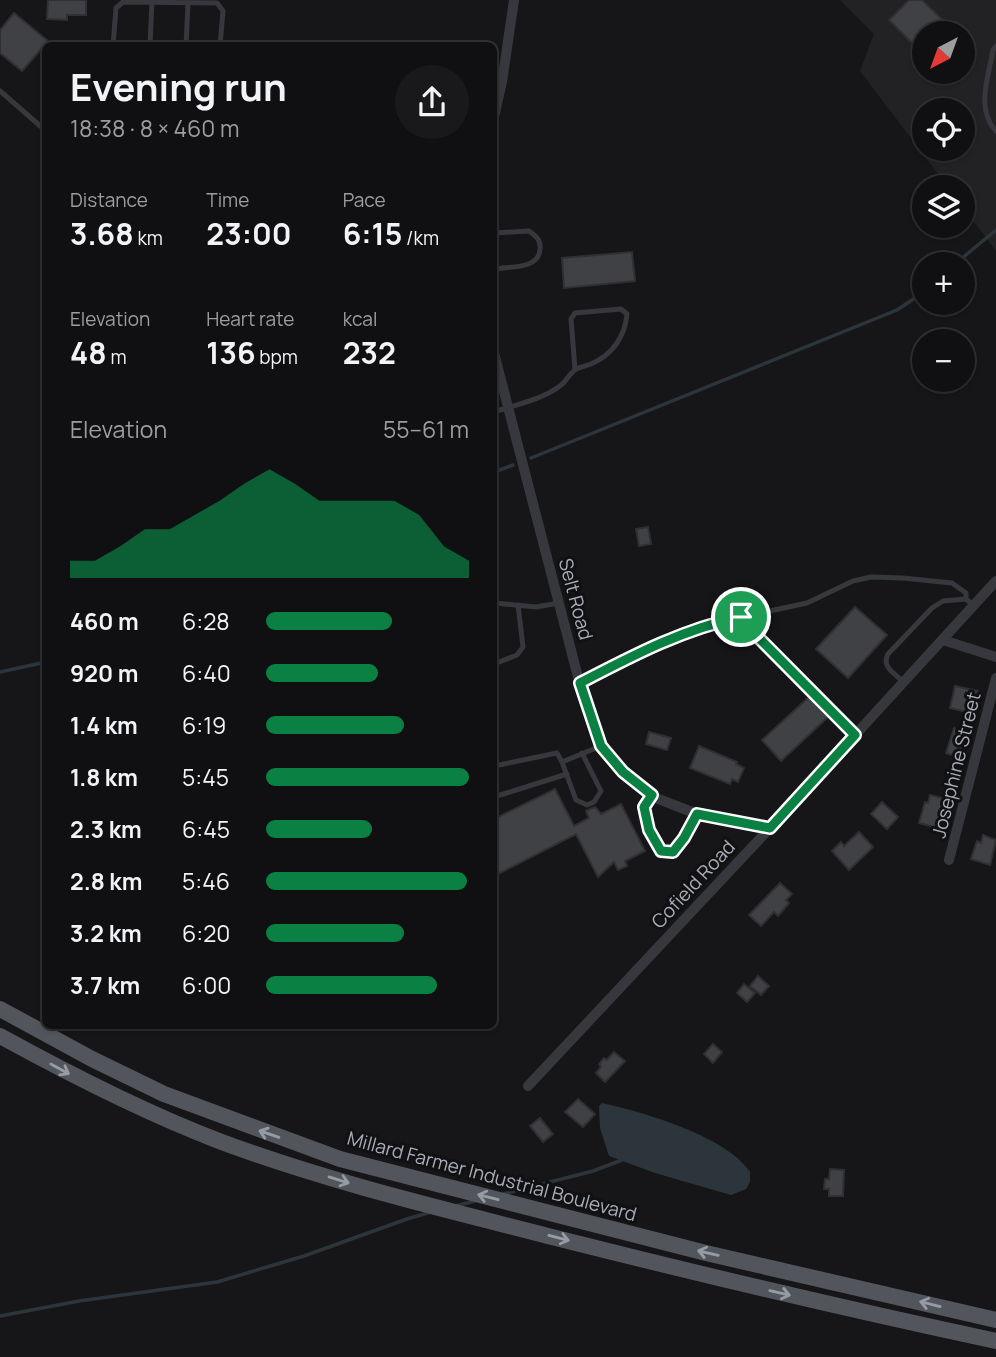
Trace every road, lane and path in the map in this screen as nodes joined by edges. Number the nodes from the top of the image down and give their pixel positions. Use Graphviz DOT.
graph roads {
  1 [pos="514,0"];
  2 [pos="152,1"];
  3 [pos="188,3"];
  4 [pos="113,42"];
  5 [pos="150,42"];
  6 [pos="186,42"];
  7 [pos="220,42"];
  8 [pos="996,46"];
  9 [pos="990,69"];
  10 [pos="996,76"];
  11 [pos="0,91"];
  12 [pos="497,104"];
  13 [pos="42,128"];
  14 [pos="996,131"];
  15 [pos="497,233"];
  16 [pos="497,269"];
  17 [pos="497,365"];
  18 [pos="575,369"];
  19 [pos="508,408"];
  20 [pos="497,411"];
  21 [pos="996,581"];
  22 [pos="497,603"];
  23 [pos="559,603"];
  24 [pos="970,603"];
  25 [pos="518,605"];
  26 [pos="741,617"];
  27 [pos="943,640"];
  28 [pos="996,657"];
  29 [pos="497,663"];
  30 [pos="996,678"];
  31 [pos="904,682"];
  32 [pos="580,683"];
  33 [pos="855,735"];
  34 [pos="601,746"];
  35 [pos="582,753"];
  36 [pos="562,761"];
  37 [pos="497,765"];
  38 [pos="567,774"];
  39 [pos="652,795"];
  40 [pos="497,796"];
  41 [pos="697,814"];
  42 [pos="770,828"];
  43 [pos="949,860"];
  44 [pos="0,1009"];
  45 [pos="0,1036"];
  46 [pos="528,1086"];
  47 [pos="996,1321"];
  48 [pos="996,1340"];
  1 -- 12 [label="street"];
  2 -- 3 [label="lane"];
  2 -- 4 [label="lane"];
  2 -- 5 [label="lane"];
  3 -- 6 [label="lane"];
  3 -- 7 [label="lane"];
  8 -- 9 [label="lane"];
  9 -- 10 [label="lane"];
  9 -- 14 [label="lane"];
  11 -- 13 [label="lane"];
  15 -- 16 [label="lane"];
  17 -- 19 [label="street, Selt Road"];
  18 -- 18 [label="lane"];
  18 -- 19 [label="lane"];
  19 -- 20 [label="lane"];
  19 -- 23 [label="street, Selt Road"];
  21 -- 24 [label="street, Cofield Road"];
  22 -- 25 [label="lane"];
  23 -- 25 [label="lane"];
  23 -- 32 [label="street, Selt Road"];
  24 -- 26 [label="lane"];
  24 -- 27 [label="street, Cofield Road"];
  24 -- 31 [label="lane"];
  25 -- 29 [label="lane"];
  26 -- 32 [label="lane"];
  26 -- 33 [label="lane"];
  27 -- 28 [label="street"];
  27 -- 31 [label="street, Cofield Road"];
  30 -- 43 [label="street, Josephine Street"];
  31 -- 33 [label="street, Cofield Road"];
  32 -- 34 [label="street, Selt Road"];
  33 -- 42 [label="street, Cofield Road"];
  34 -- 35 [label="lane"];
  34 -- 39 [label="street, Selt Road"];
  35 -- 36 [label="lane"];
  35 -- 38 [label="lane"];
  36 -- 37 [label="lane"];
  36 -- 38 [label="lane"];
  38 -- 40 [label="lane"];
  39 -- 41 [label="street, Selt Road"];
  39 -- 41 [label="lane"];
  41 -- 42 [label="street, Selt Road"];
  42 -- 46 [label="street, Cofield Road"];
  47 -- 44 [label="main road, Millard Farmer Industrial Boulevard, one-way"];
  45 -- 48 [label="main road, one-way"];
}
